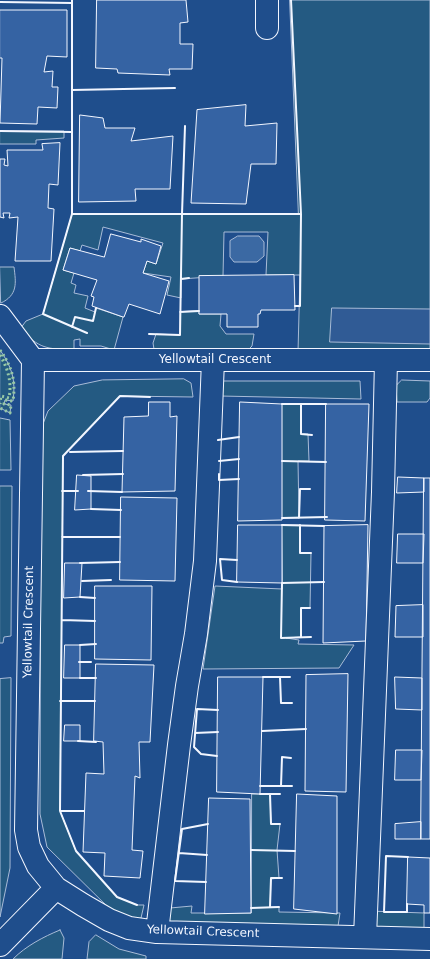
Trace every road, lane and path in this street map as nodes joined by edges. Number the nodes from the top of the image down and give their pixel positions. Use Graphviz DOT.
graph roads {
  1 [pos="267,0"];
  2 [pos="267,28"];
  3 [pos="0,316"];
  4 [pos="33,360"];
  5 [pos="213,360"];
  6 [pos="386,360"];
  7 [pos="430,360"];
  8 [pos="56,888"];
  9 [pos="157,932"];
  10 [pos="365,937"];
  11 [pos="430,938"];
  12 [pos="0,945"];
  1 -- 2 [label="street"];
  3 -- 4 [label="street"];
  4 -- 5 [label="street, Yellowtail Crescent"];
  4 -- 8 [label="street, Yellowtail Crescent"];
  5 -- 6 [label="street, Yellowtail Crescent"];
  5 -- 9 [label="street"];
  6 -- 7 [label="street, Yellowtail Crescent"];
  6 -- 10 [label="street"];
  8 -- 9 [label="street, Yellowtail Crescent"];
  8 -- 12 [label="street"];
  9 -- 10 [label="street, Yellowtail Crescent"];
  10 -- 11 [label="street, Yellowtail Crescent"];
}
